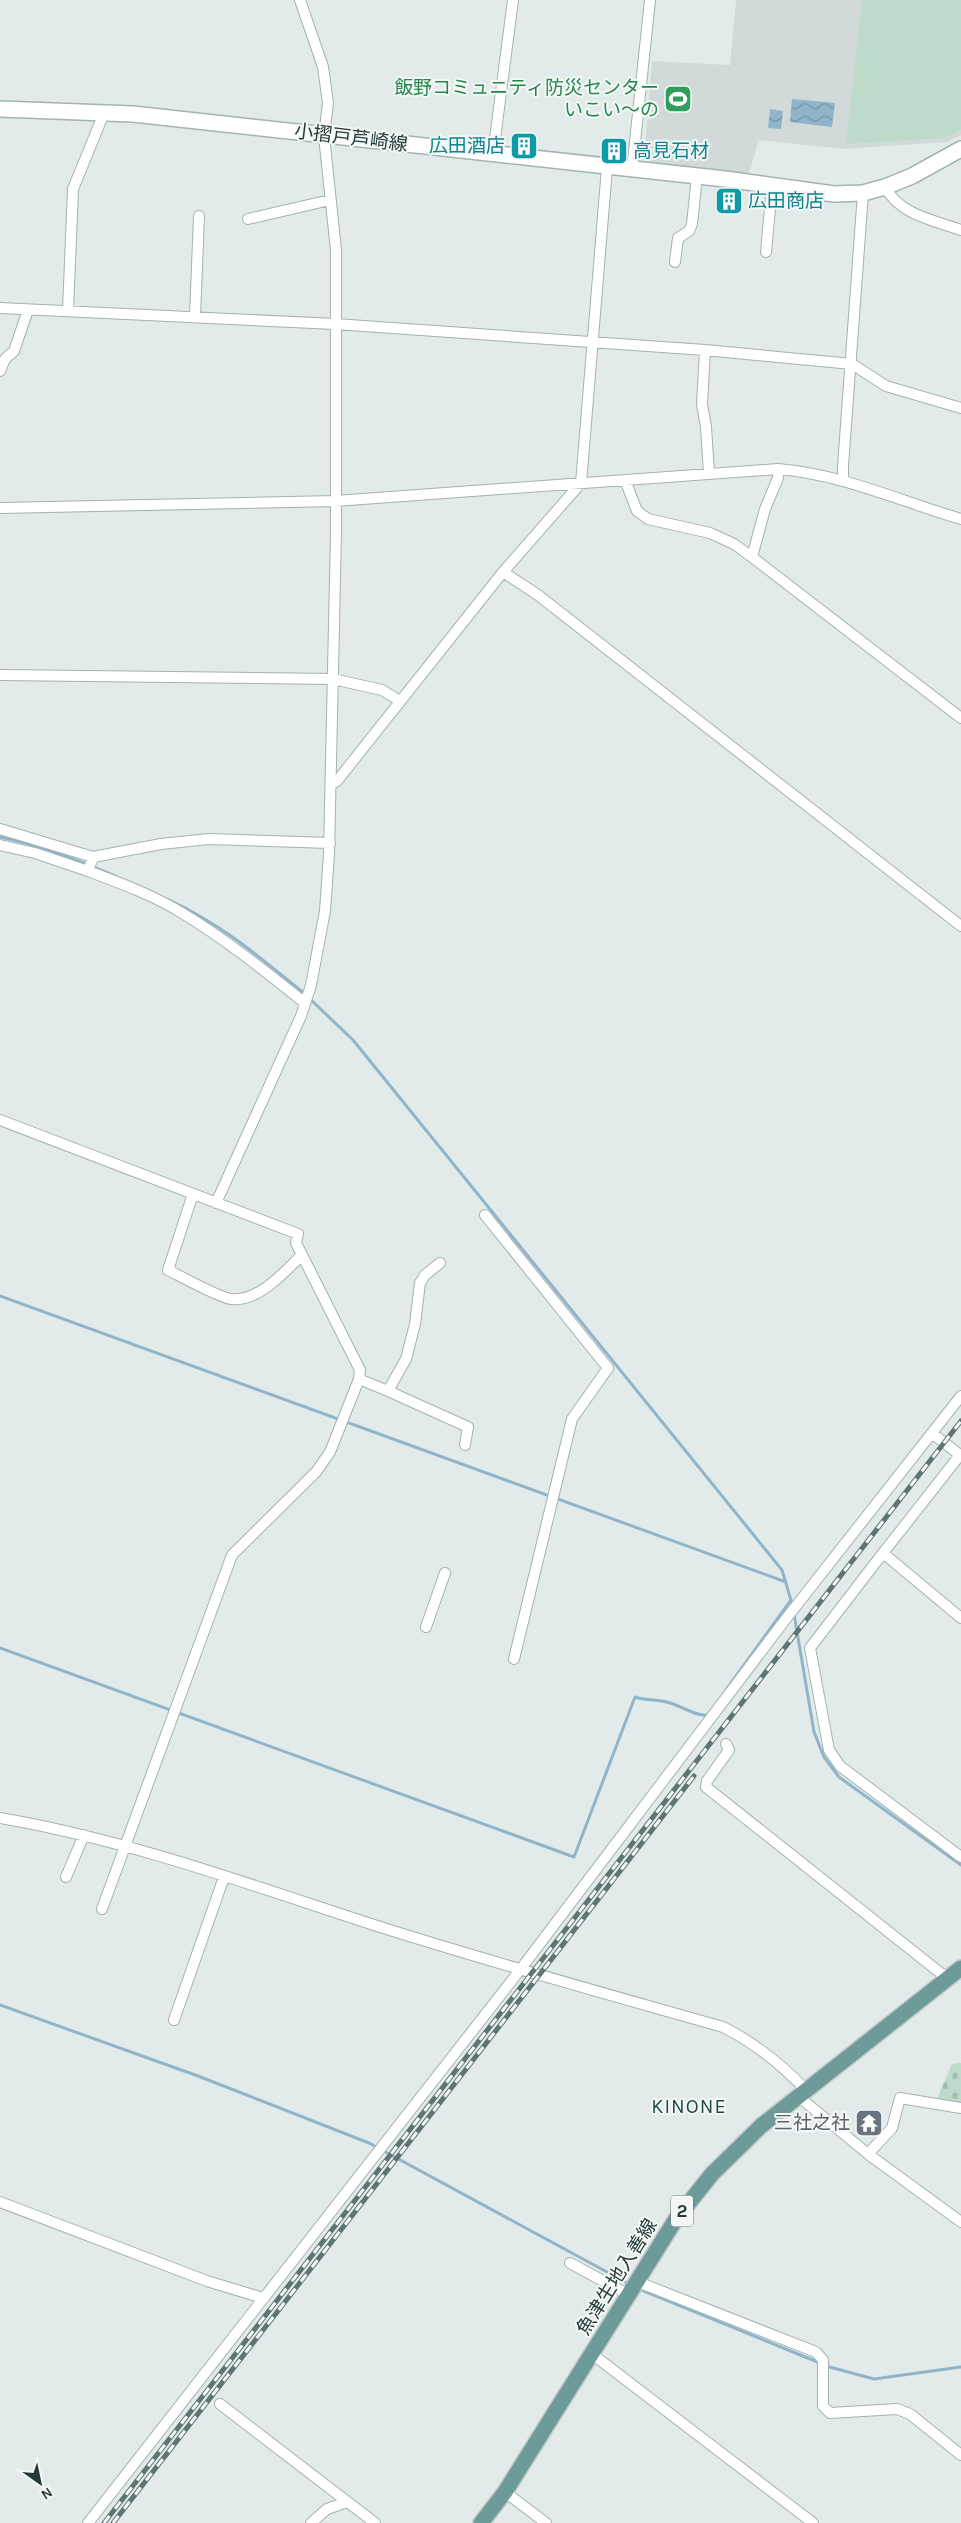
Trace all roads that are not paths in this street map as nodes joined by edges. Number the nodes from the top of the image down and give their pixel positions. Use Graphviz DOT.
graph roads {
  1 [pos="300,0"];
  2 [pos="512,0"];
  3 [pos="650,0"];
  4 [pos="0,109"];
  5 [pos="104,113"];
  6 [pos="324,136"];
  7 [pos="961,149"];
  8 [pos="493,154"];
  9 [pos="607,168"];
  10 [pos="632,170"];
  11 [pos="697,176"];
  12 [pos="772,186"];
  13 [pos="885,187"];
  14 [pos="863,193"];
  15 [pos="330,200"];
  16 [pos="199,216"];
  17 [pos="248,219"];
  18 [pos="961,230"];
  19 [pos="766,252"];
  20 [pos="675,262"];
  21 [pos="0,308"];
  22 [pos="28,310"];
  23 [pos="68,310"];
  24 [pos="195,317"];
  25 [pos="335,324"];
  26 [pos="593,342"];
  27 [pos="705,350"];
  28 [pos="852,364"];
  29 [pos="0,371"];
  30 [pos="961,408"];
  31 [pos="778,469"];
  32 [pos="709,473"];
  33 [pos="625,480"];
  34 [pos="844,481"];
  35 [pos="581,483"];
  36 [pos="335,501"];
  37 [pos="0,508"];
  38 [pos="961,519"];
  39 [pos="752,556"];
  40 [pos="503,572"];
  41 [pos="0,675"];
  42 [pos="334,679"];
  43 [pos="400,700"];
  44 [pos="961,718"];
  45 [pos="332,784"];
  46 [pos="0,829"];
  47 [pos="330,843"];
  48 [pos="0,845"];
  49 [pos="93,857"];
  50 [pos="88,871"];
  51 [pos="961,926"];
  52 [pos="305,1003"];
  53 [pos="0,1120"];
  54 [pos="193,1194"];
  55 [pos="216,1203"];
  56 [pos="485,1215"];
  57 [pos="302,1255"];
  58 [pos="440,1263"];
  59 [pos="360,1380"];
  60 [pos="388,1391"];
  61 [pos="961,1396"];
  62 [pos="932,1433"];
  63 [pos="465,1445"];
  64 [pos="883,1554"];
  65 [pos="445,1573"];
  66 [pos="961,1618"];
  67 [pos="426,1626"];
  68 [pos="514,1659"];
  69 [pos="726,1744"];
  70 [pos="0,1818"];
  71 [pos="84,1835"];
  72 [pos="124,1845"];
  73 [pos="961,1857"];
  74 [pos="66,1877"];
  75 [pos="224,1877"];
  76 [pos="102,1909"];
  77 [pos="961,1968"];
  78 [pos="520,1970"];
  79 [pos="948,1979"];
  80 [pos="174,2020"];
  81 [pos="802,2093"];
  82 [pos="961,2108"];
  83 [pos="868,2154"];
  84 [pos="0,2202"];
  85 [pos="961,2222"];
  86 [pos="570,2263"];
  87 [pos="633,2289"];
  88 [pos="263,2298"];
  89 [pos="592,2354"];
  90 [pos="220,2404"];
  91 [pos="961,2455"];
  92 [pos="505,2492"];
  93 [pos="347,2502"];
  94 [pos="88,2523"];
  95 [pos="311,2523"];
  96 [pos="375,2523"];
  97 [pos="481,2523"];
  98 [pos="546,2523"];
  99 [pos="813,2523"];
  1 -- 6 [label="street"];
  2 -- 8 [label="street"];
  3 -- 10 [label="street"];
  4 -- 5 [label="main road, 小摺戸芦崎線"];
  5 -- 6 [label="main road, 小摺戸芦崎線"];
  5 -- 23 [label="street"];
  6 -- 8 [label="main road, 小摺戸芦崎線"];
  6 -- 15 [label="street"];
  7 -- 13 [label="main road, 小摺戸芦崎線"];
  8 -- 9 [label="main road, 小摺戸芦崎線"];
  9 -- 10 [label="main road, 小摺戸芦崎線"];
  9 -- 26 [label="street"];
  10 -- 11 [label="main road, 小摺戸芦崎線"];
  11 -- 12 [label="main road, 小摺戸芦崎線"];
  11 -- 20 [label="street"];
  12 -- 14 [label="main road, 小摺戸芦崎線"];
  12 -- 19 [label="street"];
  13 -- 14 [label="main road, 小摺戸芦崎線"];
  13 -- 18 [label="street"];
  14 -- 28 [label="street"];
  15 -- 17 [label="street"];
  15 -- 25 [label="street"];
  16 -- 24 [label="street"];
  21 -- 22 [label="street"];
  22 -- 23 [label="street"];
  22 -- 29 [label="street"];
  23 -- 24 [label="street"];
  24 -- 25 [label="street"];
  25 -- 26 [label="street"];
  25 -- 36 [label="street"];
  26 -- 27 [label="street"];
  26 -- 35 [label="street"];
  27 -- 28 [label="street"];
  27 -- 32 [label="street"];
  28 -- 30 [label="street"];
  28 -- 34 [label="street"];
  31 -- 32 [label="street"];
  31 -- 34 [label="street"];
  31 -- 39 [label="street"];
  32 -- 33 [label="street"];
  33 -- 35 [label="street"];
  33 -- 39 [label="street"];
  34 -- 38 [label="street"];
  35 -- 36 [label="street"];
  35 -- 40 [label="street"];
  36 -- 37 [label="street"];
  36 -- 42 [label="street"];
  39 -- 44 [label="street"];
  40 -- 43 [label="street"];
  40 -- 51 [label="street"];
  41 -- 42 [label="street"];
  42 -- 43 [label="street"];
  42 -- 45 [label="street"];
  43 -- 45 [label="street"];
  45 -- 47 [label="street"];
  46 -- 49 [label="street"];
  47 -- 49 [label="street"];
  47 -- 52 [label="street"];
  48 -- 50 [label="street"];
  49 -- 50 [label="street"];
  50 -- 52 [label="street"];
  52 -- 55 [label="street"];
  53 -- 54 [label="street"];
  54 -- 55 [label="street"];
  54 -- 57 [label="street"];
  55 -- 57 [label="street"];
  56 -- 68 [label="street"];
  57 -- 59 [label="street"];
  58 -- 60 [label="street"];
  59 -- 60 [label="street"];
  59 -- 72 [label="street"];
  60 -- 63 [label="street"];
  61 -- 62 [label="street"];
  62 -- 64 [label="street"];
  62 -- 78 [label="street"];
  64 -- 66 [label="street"];
  64 -- 73 [label="street"];
  65 -- 67 [label="street"];
  69 -- 79 [label="street"];
  70 -- 71 [label="street"];
  71 -- 72 [label="street"];
  71 -- 74 [label="street"];
  72 -- 75 [label="street"];
  72 -- 76 [label="street"];
  75 -- 78 [label="street"];
  75 -- 80 [label="street"];
  77 -- 79 [label="main road, 魚津生地入善線 / 2"];
  78 -- 81 [label="street"];
  78 -- 88 [label="street"];
  79 -- 81 [label="main road, 魚津生地入善線 / 2"];
  81 -- 83 [label="street"];
  81 -- 87 [label="main road, 魚津生地入善線 / 2"];
  82 -- 83 [label="street"];
  83 -- 85 [label="street"];
  84 -- 88 [label="street"];
  86 -- 87 [label="street"];
  87 -- 89 [label="main road, 魚津生地入善線 / 2"];
  87 -- 91 [label="street"];
  88 -- 94 [label="street"];
  89 -- 92 [label="main road, 魚津生地入善線 / 2"];
  89 -- 99 [label="street"];
  90 -- 93 [label="street"];
  92 -- 97 [label="main road, 魚津生地入善線 / 2"];
  92 -- 98 [label="street"];
  93 -- 95 [label="street"];
  93 -- 96 [label="street"];
}
